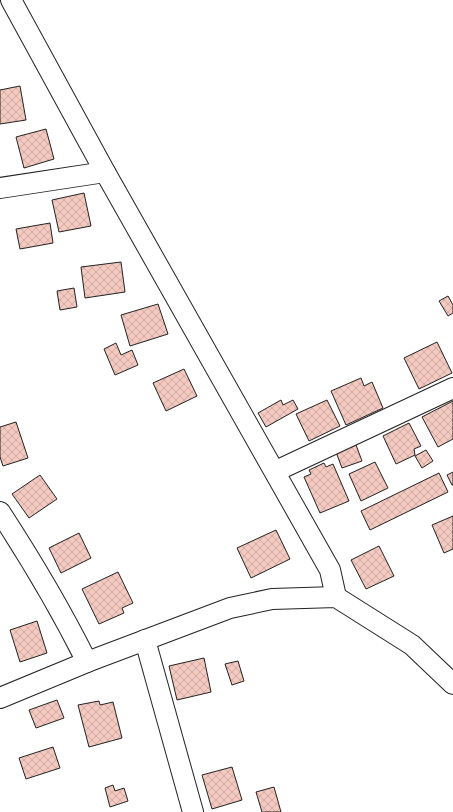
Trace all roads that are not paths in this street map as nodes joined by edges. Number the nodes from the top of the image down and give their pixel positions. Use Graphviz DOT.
graph roads {
  1 [pos="11,0"];
  2 [pos="105,172"];
  3 [pos="0,188"];
  4 [pos="453,388"];
  5 [pos="276,471"];
  6 [pos="0,512"];
  7 [pos="336,597"];
  8 [pos="145,640"];
  9 [pos="87,662"];
  10 [pos="453,684"];
  11 [pos="0,698"];
  12 [pos="193,812"];
  1 -- 2 [label="street"];
  2 -- 3 [label="street"];
  2 -- 5 [label="street"];
  4 -- 5 [label="street"];
  5 -- 7 [label="street"];
  6 -- 9 [label="street"];
  7 -- 8 [label="street"];
  7 -- 10 [label="street"];
  8 -- 9 [label="street"];
  8 -- 12 [label="street"];
  9 -- 11 [label="street"];
}
